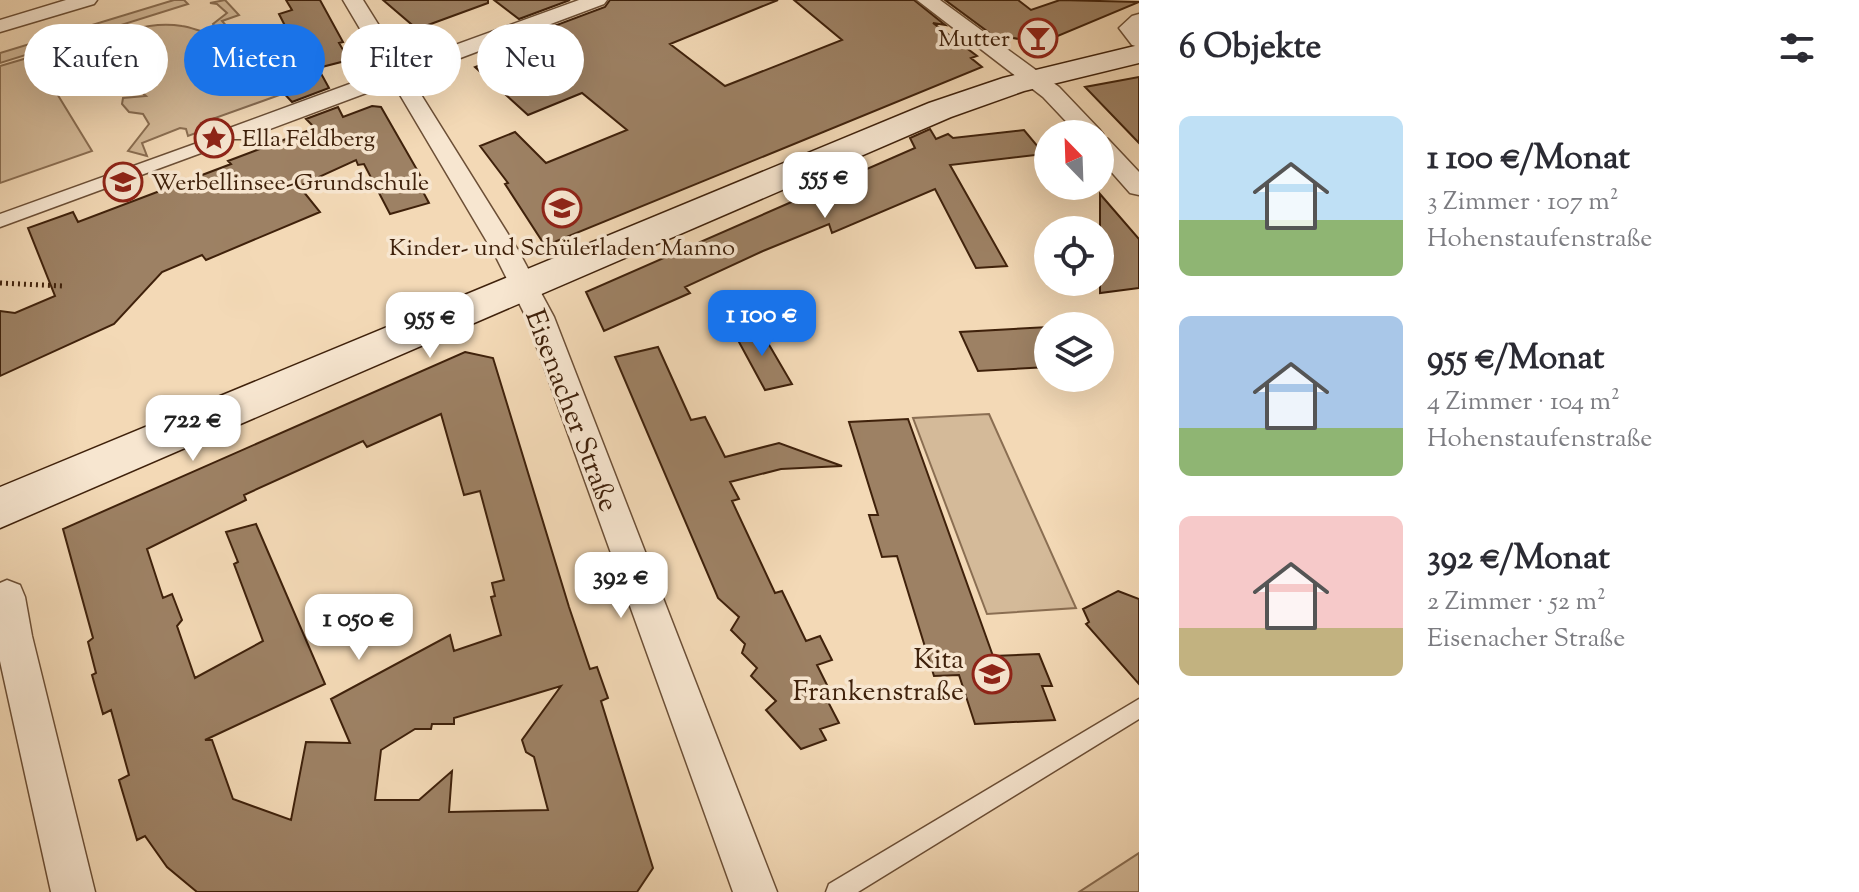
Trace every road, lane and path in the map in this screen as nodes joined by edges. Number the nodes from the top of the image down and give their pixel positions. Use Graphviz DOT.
graph roads {
  1 [pos="87,0"];
  2 [pos="353,0"];
  3 [pos="597,0"];
  4 [pos="927,0"];
  5 [pos="1139,20"];
  6 [pos="367,24"];
  7 [pos="0,26"];
  8 [pos="1139,41"];
  9 [pos="461,50"];
  10 [pos="1139,54"];
  11 [pos="1034,78"];
  12 [pos="341,95"];
  13 [pos="409,96"];
  14 [pos="1078,120"];
  15 [pos="225,138"];
  16 [pos="1114,159"];
  17 [pos="1139,187"];
  18 [pos="0,221"];
  19 [pos="0,283"];
  20 [pos="63,286"];
  21 [pos="524,286"];
  22 [pos="0,508"];
  23 [pos="7,597"];
  24 [pos="1138,708"];
  25 [pos="73,892"];
  26 [pos="755,892"];
  27 [pos="837,892"];
  1 -- 7 [label="street"];
  2 -- 6 [label="street, Eisenacher Straße"];
  3 -- 9 [label="street"];
  4 -- 11 [label="street"];
  5 -- 8 [label="street"];
  10 -- 11 [label="main road"];
  11 -- 14 [label="street"];
  11 -- 21 [label="main road"];
  12 -- 15 [label="street"];
  13 -- 21 [label="street, Eisenacher Straße"];
  15 -- 18 [label="street"];
  16 -- 17 [label="street"];
  19 -- 20 [label="path"];
  21 -- 22 [label="main road"];
  21 -- 26 [label="street, Eisenacher Straße"];
  23 -- 25 [label="street"];
  24 -- 27 [label="lane"];
}
